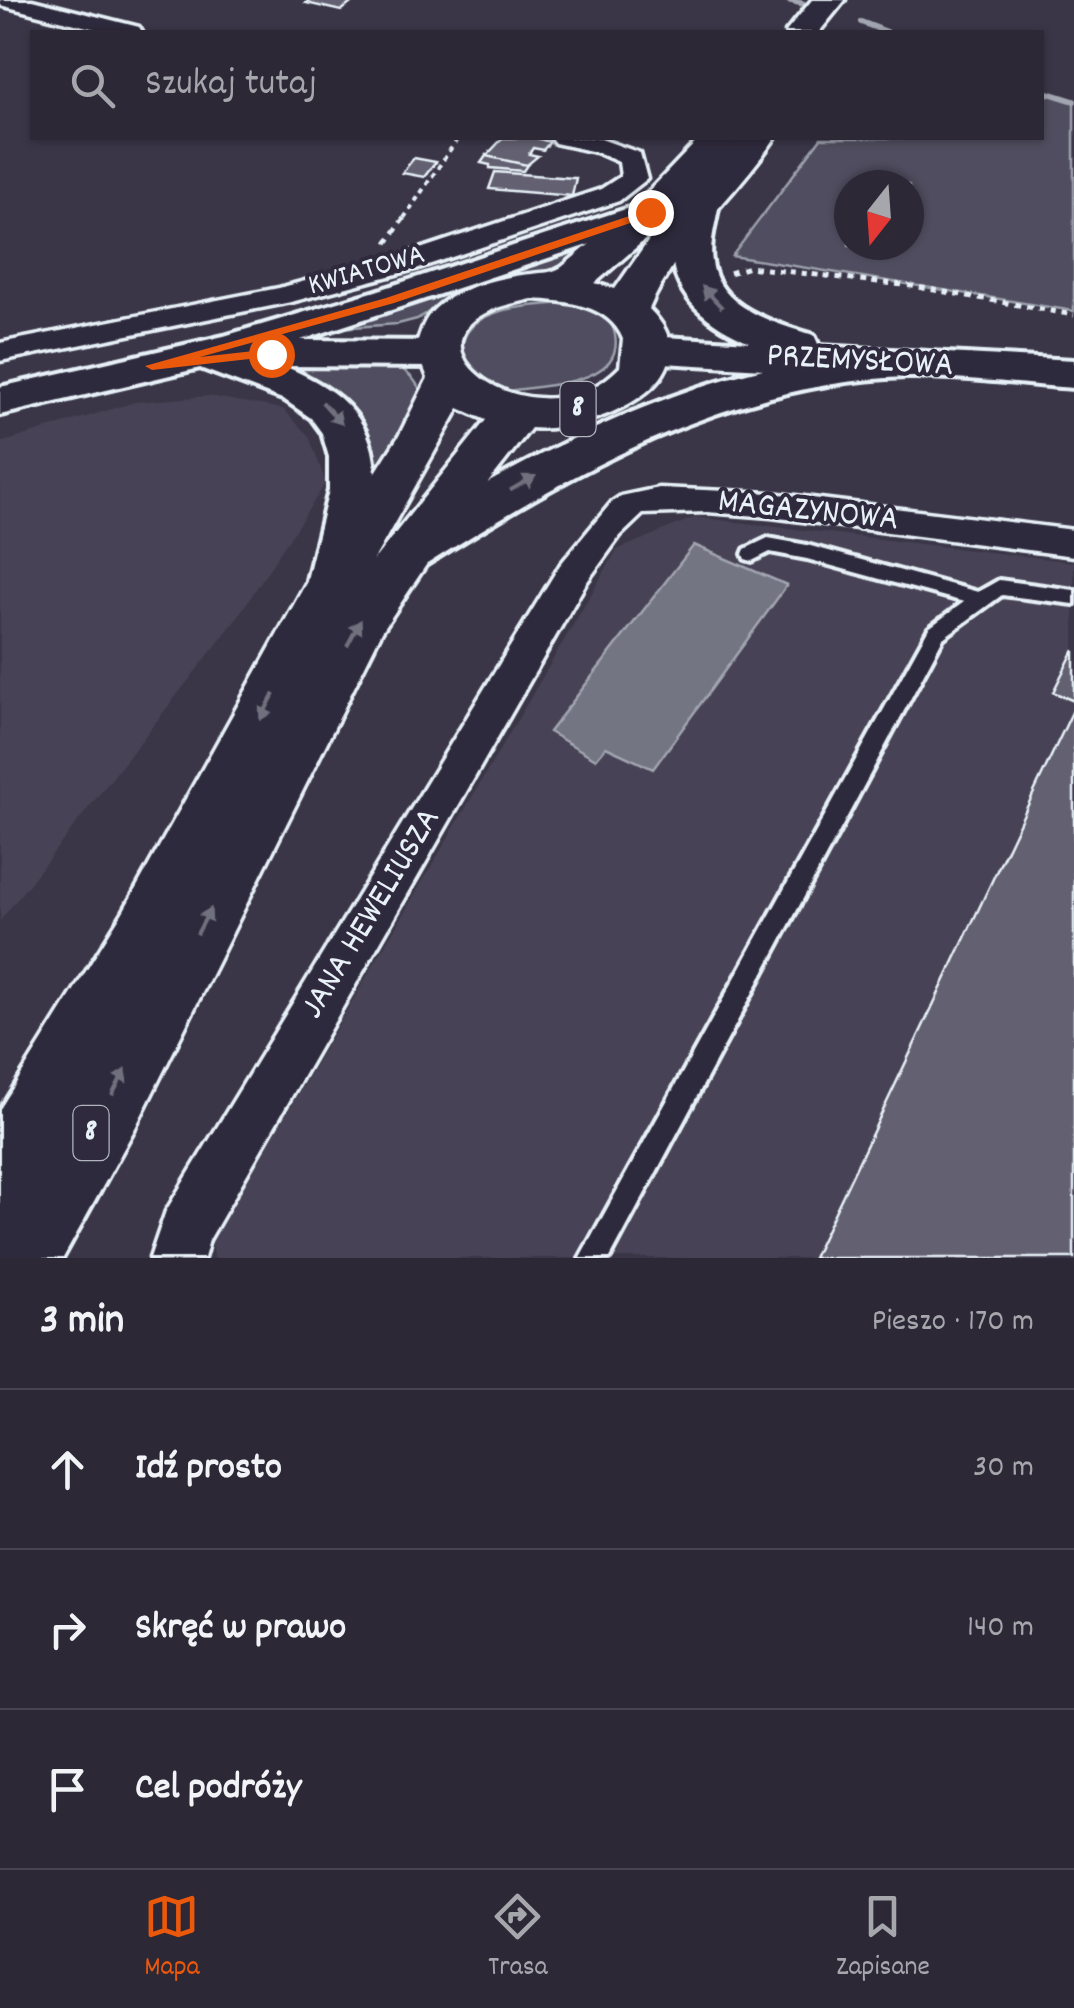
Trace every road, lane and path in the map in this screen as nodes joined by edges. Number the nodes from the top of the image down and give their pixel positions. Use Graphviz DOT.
graph roads {
  1 [pos="7,0"];
  2 [pos="829,0"];
  3 [pos="850,0"];
  4 [pos="43,4"];
  5 [pos="125,30"];
  6 [pos="804,30"];
  7 [pos="829,30"];
  8 [pos="457,140"];
  9 [pos="572,140"];
  10 [pos="717,140"];
  11 [pos="755,140"];
  12 [pos="699,208"];
  13 [pos="650,212"];
  14 [pos="380,254"];
  15 [pos="722,275"];
  16 [pos="559,286"];
  17 [pos="1074,315"];
  18 [pos="636,330"];
  19 [pos="0,352"];
  20 [pos="224,352"];
  21 [pos="444,352"];
  22 [pos="899,365"];
  23 [pos="1074,374"];
  24 [pos="0,401"];
  25 [pos="527,413"];
  26 [pos="1074,542"];
  27 [pos="409,550"];
  28 [pos="752,554"];
  29 [pos="573,574"];
  30 [pos="329,590"];
  31 [pos="1074,596"];
  32 [pos="981,600"];
  33 [pos="0,1179"];
  34 [pos="20,1258"];
  35 [pos="177,1258"];
  36 [pos="594,1258"];
  1 -- 4 [label="street"];
  2 -- 6 [label="highway"];
  3 -- 7 [label="highway"];
  4 -- 5 [label="street"];
  8 -- 14 [label="path"];
  9 -- 19 [label="street, KWIATOWA"];
  10 -- 13 [label="highway"];
  11 -- 12 [label="highway, 8"];
  12 -- 18 [label="highway, 8"];
  22 -- 12 [label="street, one-way"];
  13 -- 16 [label="highway"];
  13 -- 20 [label="street"];
  15 -- 17 [label="path"];
  16 -- 18 [label="highway"];
  16 -- 21 [label="highway"];
  18 -- 22 [label="street, PRZEMYSŁOWA"];
  18 -- 25 [label="highway, 8"];
  20 -- 21 [label="street"];
  20 -- 24 [label="street"];
  20 -- 30 [label="street, one-way"];
  21 -- 25 [label="highway, 8"];
  21 -- 30 [label="highway, 8"];
  22 -- 23 [label="street, PRZEMYSŁOWA"];
  27 -- 22 [label="street, one-way"];
  25 -- 27 [label="highway, 8"];
  26 -- 29 [label="street, MAGAZYNOWA"];
  34 -- 27 [label="highway, 8, one-way"];
  28 -- 32 [label="lane"];
  29 -- 35 [label="street, JANA HEWELIUSZA"];
  30 -- 33 [label="highway, 8, one-way"];
  31 -- 32 [label="lane"];
  32 -- 36 [label="lane"];
}
